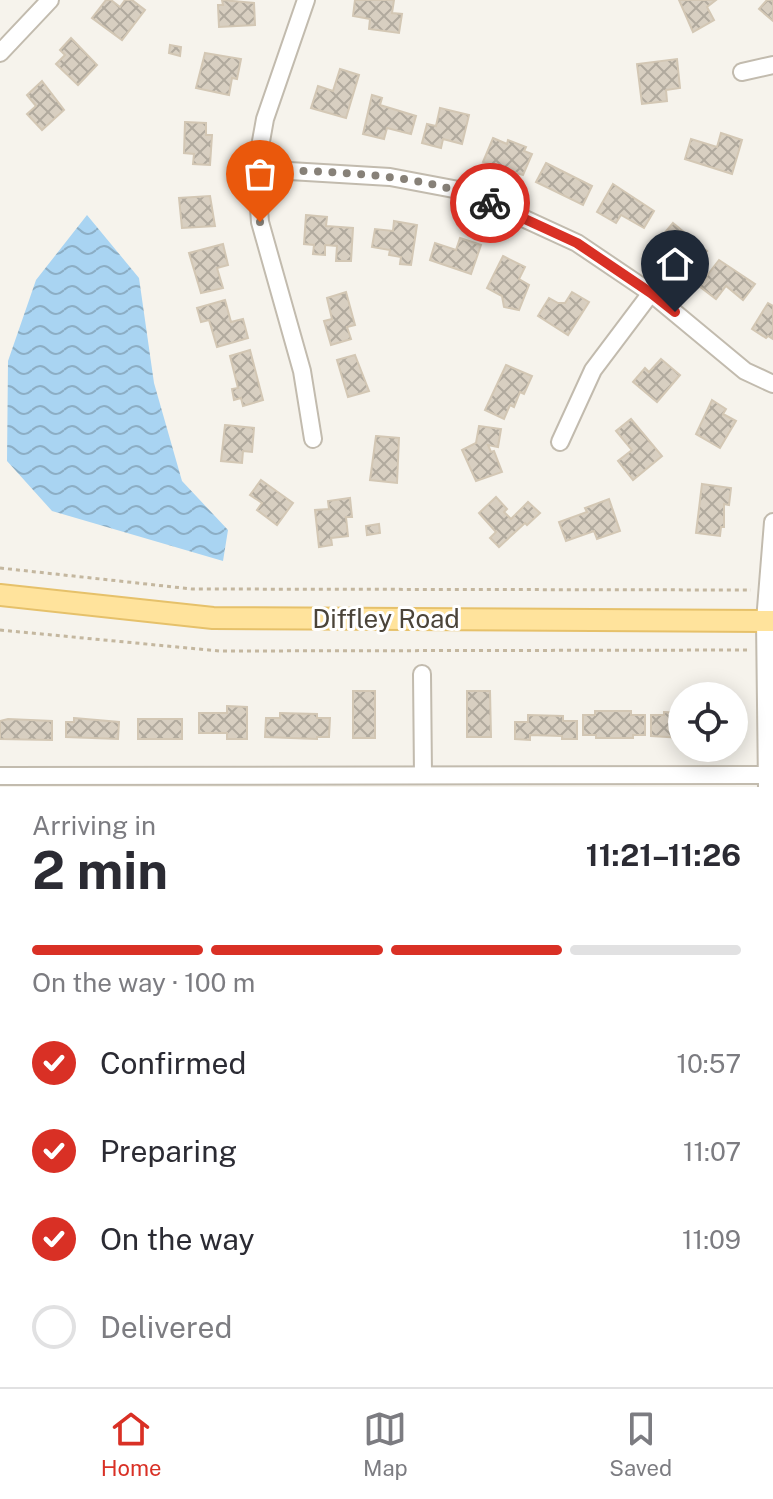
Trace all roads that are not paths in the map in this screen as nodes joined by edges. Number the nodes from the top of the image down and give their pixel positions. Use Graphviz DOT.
graph roads {
  1 [pos="50,0"];
  2 [pos="306,0"];
  3 [pos="0,53"];
  4 [pos="773,65"];
  5 [pos="742,72"];
  6 [pos="256,169"];
  7 [pos="651,293"];
  8 [pos="773,384"];
  9 [pos="313,439"];
  10 [pos="560,442"];
  11 [pos="773,522"];
  12 [pos="0,595"];
  13 [pos="769,621"];
  14 [pos="422,674"];
  15 [pos="423,775"];
  16 [pos="0,776"];
  17 [pos="769,779"];
  18 [pos="112,782"];
  1 -- 3 [label="street"];
  2 -- 6 [label="street"];
  4 -- 5 [label="street"];
  6 -- 7 [label="street"];
  6 -- 9 [label="street"];
  7 -- 8 [label="street"];
  7 -- 10 [label="street"];
  11 -- 13 [label="street"];
  12 -- 13 [label="main road, Diffley Road"];
  13 -- 17 [label="street"];
  14 -- 15 [label="street"];
  15 -- 17 [label="street"];
  15 -- 18 [label="street"];
  16 -- 18 [label="street"];
}
